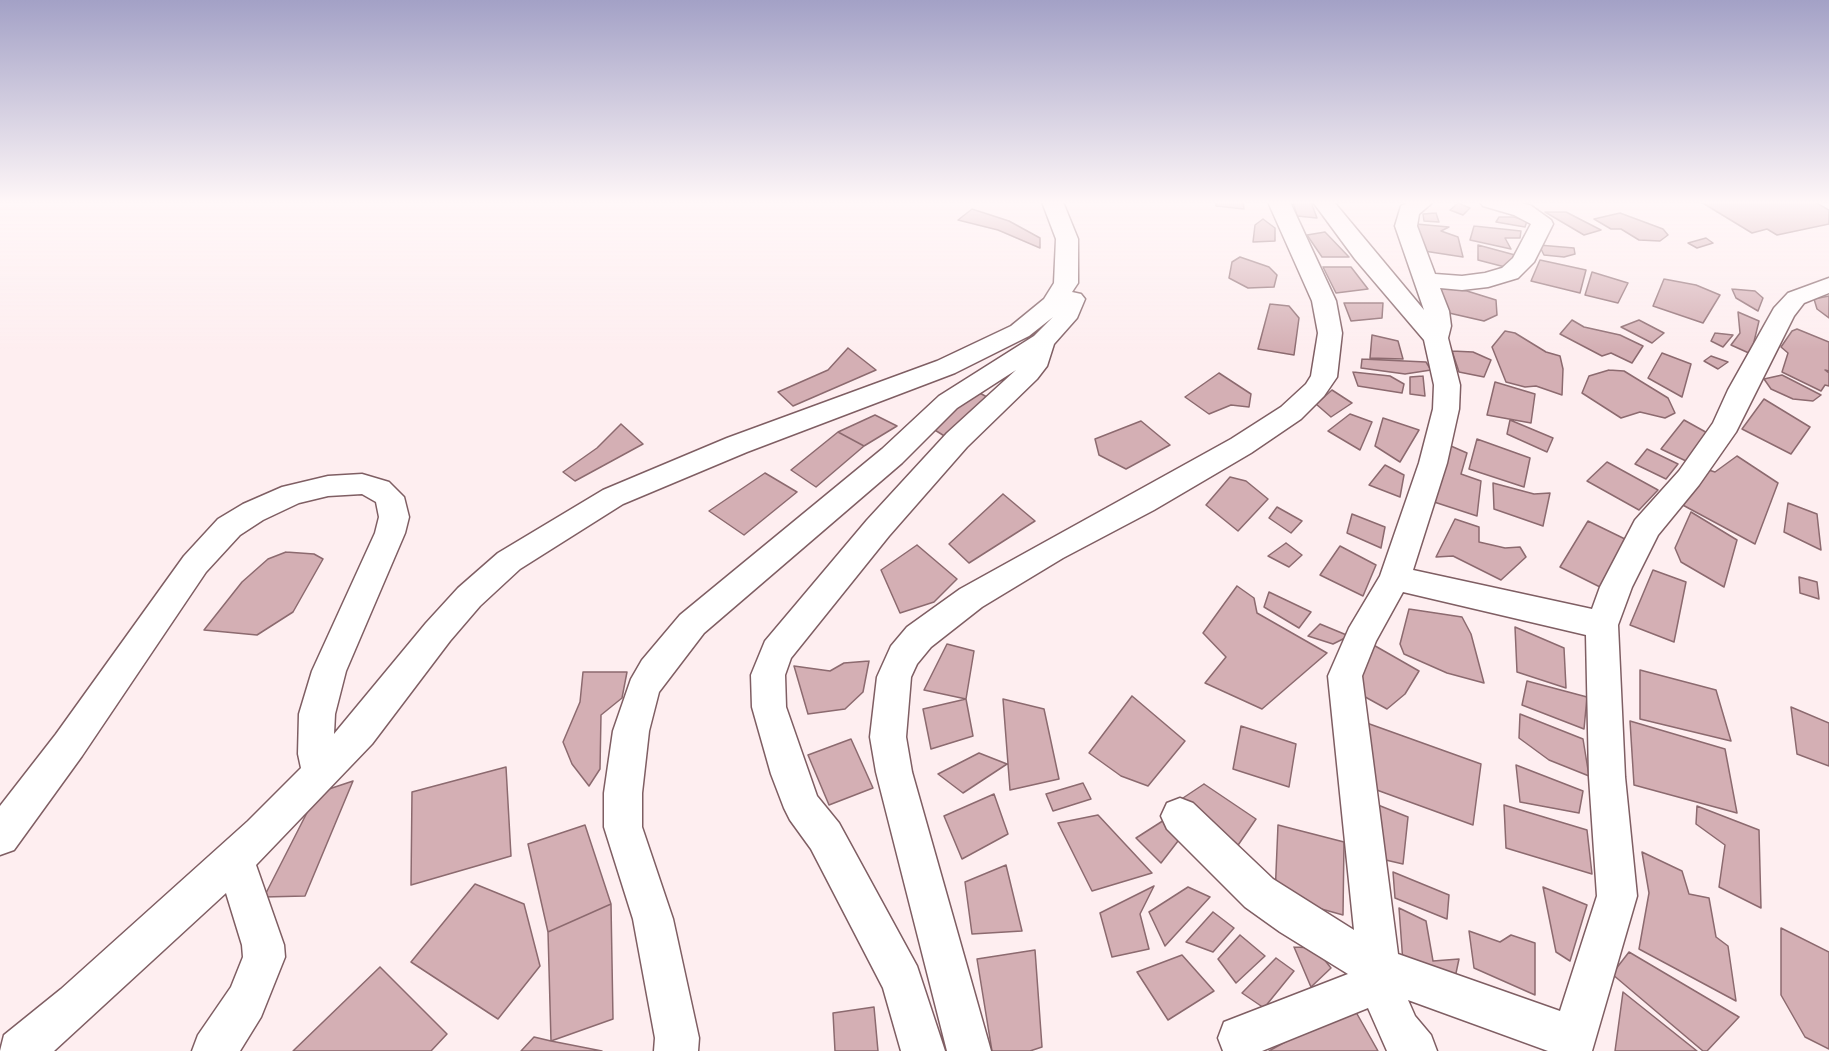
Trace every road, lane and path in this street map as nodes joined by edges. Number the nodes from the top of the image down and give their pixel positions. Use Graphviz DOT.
graph roads {
  1 [pos="1067,251"];
  2 [pos="1301,251"];
  3 [pos="1361,251"];
  4 [pos="1415,251"];
  5 [pos="1528,251"];
  6 [pos="1425,280"];
  7 [pos="1066,283"];
  8 [pos="1829,285"];
  9 [pos="1436,338"];
  10 [pos="1043,341"];
  11 [pos="989,360"];
  12 [pos="1395,578"];
  13 [pos="1602,625"];
  14 [pos="321,773"];
  15 [pos="1180,816"];
  16 [pos="0,837"];
  17 [pos="235,860"];
  18 [pos="1379,975"];
  19 [pos="1239,1038"];
  20 [pos="1572,1044"];
  21 [pos="1413,1050"];
  22 [pos="20,1051"];
  23 [pos="214,1051"];
  24 [pos="676,1051"];
  25 [pos="922,1051"];
  26 [pos="969,1051"];
  1 -- 7 [label="street"];
  2 -- 26 [label="street"];
  3 -- 9 [label="street"];
  4 -- 6 [label="street"];
  5 -- 6 [label="street"];
  6 -- 9 [label="street"];
  7 -- 10 [label="street"];
  7 -- 11 [label="street"];
  8 -- 13 [label="street"];
  9 -- 12 [label="street"];
  10 -- 11 [label="street"];
  10 -- 25 [label="street"];
  11 -- 14 [label="street"];
  11 -- 24 [label="street"];
  12 -- 13 [label="street"];
  12 -- 18 [label="street"];
  13 -- 20 [label="street"];
  14 -- 16 [label="street"];
  14 -- 17 [label="street"];
  15 -- 18 [label="street"];
  17 -- 22 [label="street"];
  17 -- 23 [label="street"];
  18 -- 19 [label="street"];
  18 -- 20 [label="street"];
  18 -- 21 [label="street"];
}
